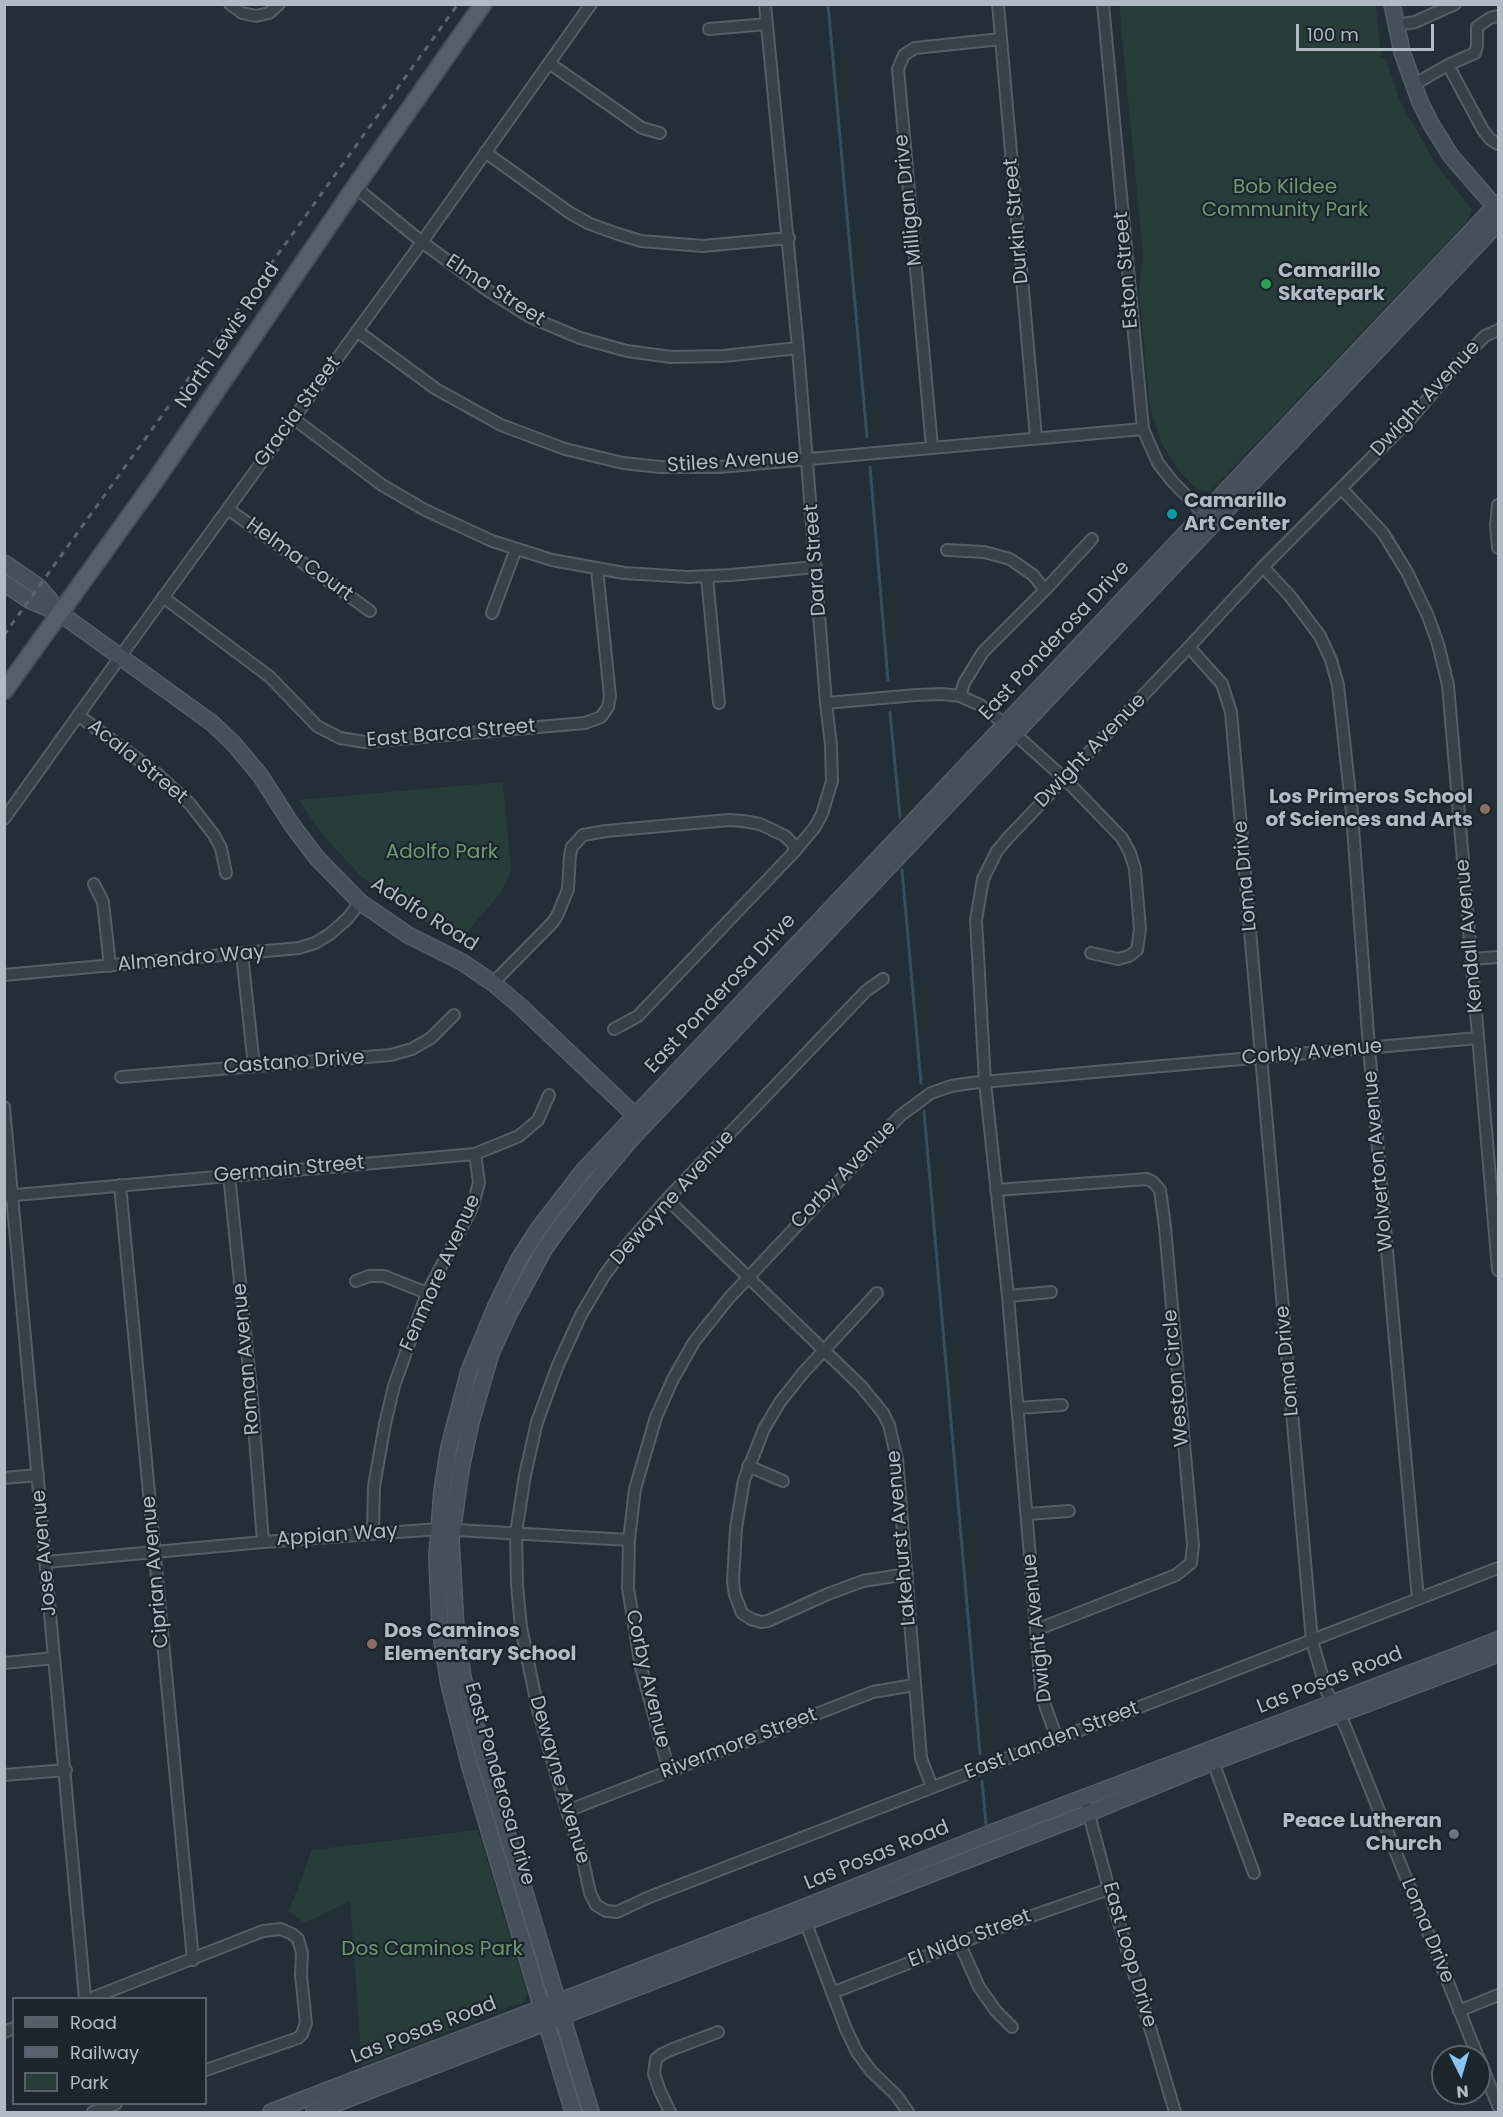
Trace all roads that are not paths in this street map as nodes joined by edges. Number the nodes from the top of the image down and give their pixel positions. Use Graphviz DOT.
graph roads {
  1 [pos="230,4"];
  2 [pos="279,4"];
  3 [pos="483,4"];
  4 [pos="591,4"];
  5 [pos="765,4"];
  6 [pos="998,4"];
  7 [pos="1103,4"];
  8 [pos="1392,4"];
  9 [pos="1455,4"];
  10 [pos="1498,15"];
  11 [pos="767,24"];
  12 [pos="1395,24"];
  13 [pos="709,29"];
  14 [pos="1001,39"];
  15 [pos="549,63"];
  16 [pos="1448,65"];
  17 [pos="1413,85"];
  18 [pos="660,133"];
  19 [pos="1498,144"];
  20 [pos="485,152"];
  21 [pos="354,187"];
  22 [pos="1497,206"];
  23 [pos="1498,223"];
  24 [pos="789,238"];
  25 [pos="422,242"];
  26 [pos="1498,330"];
  27 [pos="357,331"];
  28 [pos="798,348"];
  29 [pos="294,419"];
  30 [pos="1143,429"];
  31 [pos="1036,438"];
  32 [pos="932,447"];
  33 [pos="807,458"];
  34 [pos="1341,488"];
  35 [pos="1498,505"];
  36 [pos="228,509"];
  37 [pos="1209,519"];
  38 [pos="1092,539"];
  39 [pos="1498,548"];
  40 [pos="516,549"];
  41 [pos="947,550"];
  42 [pos="4,563"];
  43 [pos="816,567"];
  44 [pos="1263,567"];
  45 [pos="597,569"];
  46 [pos="707,577"];
  47 [pos="4,583"];
  48 [pos="1045,590"];
  49 [pos="163,597"];
  50 [pos="370,611"];
  51 [pos="492,613"];
  52 [pos="61,614"];
  53 [pos="1190,647"];
  54 [pos="120,656"];
  55 [pos="4,691"];
  56 [pos="960,696"];
  57 [pos="719,703"];
  58 [pos="826,703"];
  59 [pos="78,716"];
  60 [pos="1010,729"];
  61 [pos="1065,779"];
  62 [pos="4,819"];
  63 [pos="795,851"];
  64 [pos="226,873"];
  65 [pos="94,884"];
  66 [pos="360,902"];
  67 [pos="1091,952"];
  68 [pos="242,954"];
  69 [pos="1498,957"];
  70 [pos="1471,959"];
  71 [pos="110,966"];
  72 [pos="4,975"];
  73 [pos="883,979"];
  74 [pos="493,983"];
  75 [pos="454,1015"];
  76 [pos="614,1029"];
  77 [pos="1478,1038"];
  78 [pos="1369,1048"];
  79 [pos="1262,1057"];
  80 [pos="254,1066"];
  81 [pos="121,1077"];
  82 [pos="985,1082"];
  83 [pos="549,1095"];
  84 [pos="4,1107"];
  85 [pos="640,1120"];
  86 [pos="475,1154"];
  87 [pos="230,1175"];
  88 [pos="1495,1177"];
  89 [pos="120,1185"];
  90 [pos="996,1190"];
  91 [pos="9,1196"];
  92 [pos="667,1199"];
  93 [pos="1498,1270"];
  94 [pos="747,1276"];
  95 [pos="356,1281"];
  96 [pos="1051,1292"];
  97 [pos="427,1293"];
  98 [pos="877,1293"];
  99 [pos="1008,1296"];
  100 [pos="825,1350"];
  101 [pos="1062,1405"];
  102 [pos="1018,1408"];
  103 [pos="748,1466"];
  104 [pos="38,1475"];
  105 [pos="4,1478"];
  106 [pos="783,1481"];
  107 [pos="1069,1511"];
  108 [pos="1028,1514"];
  109 [pos="446,1529"];
  110 [pos="373,1533"];
  111 [pos="516,1533"];
  112 [pos="628,1540"];
  113 [pos="263,1542"];
  114 [pos="153,1552"];
  115 [pos="46,1562"];
  116 [pos="1498,1568"];
  117 [pos="907,1574"];
  118 [pos="1418,1599"];
  119 [pos="1036,1630"];
  120 [pos="1498,1640"];
  121 [pos="1312,1641"];
  122 [pos="1498,1653"];
  123 [pos="54,1658"];
  124 [pos="4,1663"];
  125 [pos="914,1685"];
  126 [pos="1335,1709"];
  127 [pos="1057,1739"];
  128 [pos="1213,1762"];
  129 [pos="66,1770"];
  130 [pos="669,1771"];
  131 [pos="4,1775"];
  132 [pos="932,1787"];
  133 [pos="1087,1805"];
  134 [pos="567,1810"];
  135 [pos="1254,1873"];
  136 [pos="1109,1890"];
  137 [pos="606,1911"];
  138 [pos="803,1916"];
  139 [pos="959,1942"];
  140 [pos="193,1960"];
  141 [pos="832,1993"];
  142 [pos="1498,1995"];
  143 [pos="85,1997"];
  144 [pos="95,1997"];
  145 [pos="560,2009"];
  146 [pos="1459,2011"];
  147 [pos="544,2015"];
  148 [pos="1012,2027"];
  149 [pos="718,2032"];
  150 [pos="1473,2045"];
  151 [pos="422,2054"];
  152 [pos="207,2070"];
  153 [pos="1491,2088"];
  154 [pos="341,2102"];
  155 [pos="112,2105"];
  156 [pos="1498,2106"];
  157 [pos="93,2112"];
  158 [pos="271,2112"];
  159 [pos="314,2112"];
  160 [pos="573,2112"];
  161 [pos="591,2112"];
  162 [pos="670,2112"];
  163 [pos="908,2112"];
  164 [pos="1175,2112"];
  1 -- 2 [label="street"];
  3 -- 21 [label="main road, North Lewis Road"];
  4 -- 15 [label="street, Gracia Street"];
  5 -- 11 [label="street, Dara Street"];
  6 -- 14 [label="street, Durkin Street"];
  7 -- 30 [label="street, Eston Street"];
  8 -- 12 [label="main road"];
  9 -- 12 [label="street"];
  10 -- 16 [label="street"];
  11 -- 13 [label="street"];
  11 -- 24 [label="street, Dara Street"];
  12 -- 17 [label="main road"];
  14 -- 31 [label="street, Durkin Street"];
  14 -- 32 [label="street, Milligan Drive"];
  15 -- 18 [label="street"];
  15 -- 20 [label="street, Gracia Street"];
  16 -- 17 [label="street"];
  16 -- 19 [label="street"];
  17 -- 22 [label="main road"];
  20 -- 24 [label="street"];
  20 -- 25 [label="street, Gracia Street"];
  21 -- 25 [label="street, Elma Street"];
  21 -- 52 [label="main road, North Lewis Road"];
  22 -- 37 [label="main road, East Ponderosa Drive"];
  23 -- 37 [label="main road, East Ponderosa Drive"];
  24 -- 28 [label="street, Dara Street"];
  25 -- 27 [label="street, Gracia Street"];
  25 -- 28 [label="street, Elma Street"];
  26 -- 34 [label="street, Dwight Avenue"];
  27 -- 29 [label="street, Gracia Street"];
  27 -- 33 [label="street, Stiles Avenue"];
  28 -- 33 [label="street, Dara Street"];
  29 -- 36 [label="street, Gracia Street"];
  29 -- 40 [label="street"];
  30 -- 31 [label="street, Stiles Avenue"];
  30 -- 37 [label="street, Eston Street"];
  31 -- 32 [label="street, Stiles Avenue"];
  32 -- 33 [label="street, Stiles Avenue"];
  33 -- 43 [label="street, Dara Street"];
  34 -- 44 [label="street, Dwight Avenue"];
  34 -- 70 [label="street, Kendall Avenue"];
  35 -- 39 [label="street"];
  36 -- 49 [label="street, Gracia Street"];
  36 -- 50 [label="street, Helma Court"];
  37 -- 60 [label="main road, East Ponderosa Drive"];
  38 -- 48 [label="street"];
  40 -- 45 [label="street"];
  40 -- 51 [label="street"];
  41 -- 48 [label="street"];
  42 -- 52 [label="main road, Adolfo Road"];
  43 -- 46 [label="street"];
  43 -- 58 [label="street, Dara Street"];
  44 -- 53 [label="street, Dwight Avenue"];
  44 -- 78 [label="street, Wolverton Avenue"];
  45 -- 46 [label="street"];
  45 -- 49 [label="street, East Barca Street"];
  46 -- 57 [label="street"];
  47 -- 52 [label="main road, Adolfo Road"];
  48 -- 56 [label="street"];
  49 -- 54 [label="street, Gracia Street"];
  52 -- 54 [label="main road, Adolfo Road"];
  52 -- 55 [label="main road, North Lewis Road"];
  53 -- 61 [label="street, Dwight Avenue"];
  53 -- 79 [label="street, Loma Drive"];
  54 -- 59 [label="street, Gracia Street"];
  54 -- 66 [label="main road, Adolfo Road"];
  56 -- 58 [label="street"];
  56 -- 60 [label="street"];
  58 -- 63 [label="street, Dara Street"];
  59 -- 62 [label="street, Gracia Street"];
  59 -- 64 [label="street, Acala Street"];
  60 -- 61 [label="street"];
  60 -- 85 [label="main road, East Ponderosa Drive"];
  61 -- 67 [label="street"];
  61 -- 82 [label="street, Dwight Avenue"];
  63 -- 74 [label="street"];
  63 -- 76 [label="street, Dara Street"];
  65 -- 71 [label="street"];
  66 -- 68 [label="street, Almendro Way"];
  66 -- 74 [label="main road, Adolfo Road"];
  68 -- 71 [label="street, Almendro Way"];
  68 -- 80 [label="street"];
  69 -- 70 [label="street"];
  70 -- 77 [label="street, Kendall Avenue"];
  71 -- 72 [label="street, Almendro Way"];
  73 -- 92 [label="street, Dewayne Avenue"];
  74 -- 85 [label="main road, Adolfo Road"];
  75 -- 80 [label="street, Castano Drive"];
  77 -- 78 [label="street, Corby Avenue"];
  77 -- 88 [label="street, Kendall Avenue"];
  78 -- 79 [label="street, Corby Avenue"];
  78 -- 118 [label="street, Wolverton Avenue"];
  79 -- 82 [label="street, Corby Avenue"];
  79 -- 121 [label="street, Loma Drive"];
  80 -- 81 [label="street, Castano Drive"];
  82 -- 90 [label="street, Dwight Avenue"];
  82 -- 94 [label="street, Corby Avenue"];
  83 -- 86 [label="street, Germain Street"];
  84 -- 91 [label="street, Jose Avenue"];
  85 -- 109 [label="main road, East Ponderosa Drive"];
  86 -- 87 [label="street, Germain Street"];
  86 -- 97 [label="street, Fenmore Avenue"];
  87 -- 89 [label="street, Germain Street"];
  87 -- 113 [label="street, Roman Avenue"];
  88 -- 93 [label="street, Kendall Avenue"];
  89 -- 91 [label="street, Germain Street"];
  89 -- 114 [label="street, Ciprian Avenue"];
  90 -- 99 [label="street, Dwight Avenue"];
  90 -- 119 [label="street, Weston Circle"];
  91 -- 104 [label="street, Jose Avenue"];
  92 -- 94 [label="street, Lakehurst Avenue"];
  92 -- 111 [label="street, Dewayne Avenue"];
  94 -- 100 [label="street, Lakehurst Avenue"];
  94 -- 112 [label="street, Corby Avenue"];
  95 -- 97 [label="street"];
  96 -- 99 [label="street"];
  97 -- 110 [label="street, Fenmore Avenue"];
  98 -- 100 [label="street"];
  99 -- 102 [label="street, Dwight Avenue"];
  100 -- 103 [label="street"];
  100 -- 117 [label="street, Lakehurst Avenue"];
  101 -- 102 [label="street"];
  102 -- 108 [label="street, Dwight Avenue"];
  103 -- 106 [label="street"];
  103 -- 117 [label="street"];
  104 -- 105 [label="street"];
  104 -- 115 [label="street, Jose Avenue"];
  107 -- 108 [label="street"];
  108 -- 119 [label="street, Dwight Avenue"];
  109 -- 110 [label="street, Appian Way"];
  109 -- 111 [label="street, Appian Way"];
  109 -- 145 [label="main road, East Ponderosa Drive"];
  109 -- 147 [label="main road, East Ponderosa Drive"];
  110 -- 113 [label="street, Appian Way"];
  111 -- 112 [label="street, Appian Way"];
  111 -- 134 [label="street, Dewayne Avenue"];
  112 -- 130 [label="street, Corby Avenue"];
  113 -- 114 [label="street, Appian Way"];
  114 -- 115 [label="street, Appian Way"];
  114 -- 140 [label="street, Ciprian Avenue"];
  115 -- 123 [label="street, Jose Avenue"];
  116 -- 118 [label="street, East Landen Street"];
  117 -- 125 [label="street, Lakehurst Avenue"];
  118 -- 121 [label="street, East Landen Street"];
  119 -- 127 [label="street, Dwight Avenue"];
  120 -- 126 [label="main road, Las Posas Road"];
  121 -- 126 [label="street, Loma Drive"];
  121 -- 127 [label="street, East Landen Street"];
  122 -- 126 [label="main road, Las Posas Road"];
  123 -- 124 [label="street"];
  123 -- 129 [label="street, Jose Avenue"];
  125 -- 130 [label="street, Rivermore Street"];
  125 -- 132 [label="street, Lakehurst Avenue"];
  126 -- 128 [label="main road, Las Posas Road"];
  126 -- 133 [label="main road, Las Posas Road"];
  126 -- 146 [label="street, Loma Drive"];
  127 -- 132 [label="street, East Landen Street"];
  128 -- 133 [label="main road, Las Posas Road"];
  128 -- 135 [label="street"];
  129 -- 131 [label="street"];
  129 -- 143 [label="street, Jose Avenue"];
  130 -- 134 [label="street, Rivermore Street"];
  132 -- 137 [label="street, East Landen Street"];
  133 -- 136 [label="street, East Loop Drive"];
  133 -- 138 [label="main road, Las Posas Road"];
  134 -- 137 [label="street, Dewayne Avenue"];
  136 -- 139 [label="street, El Nido Street"];
  136 -- 164 [label="street, East Loop Drive"];
  138 -- 141 [label="street"];
  138 -- 145 [label="main road, Las Posas Road"];
  139 -- 141 [label="street, El Nido Street"];
  139 -- 148 [label="street"];
  140 -- 144 [label="street"];
  140 -- 152 [label="street"];
  141 -- 163 [label="street"];
  142 -- 146 [label="street"];
  145 -- 147 [label="main road, Las Posas Road"];
  145 -- 161 [label="main road, East Ponderosa Drive"];
  146 -- 150 [label="street, Loma Drive"];
  147 -- 151 [label="main road, Las Posas Road"];
  147 -- 154 [label="main road, Las Posas Road"];
  147 -- 160 [label="main road, East Ponderosa Drive"];
  149 -- 162 [label="street"];
  151 -- 154 [label="main road"];
  151 -- 158 [label="main road, Las Posas Road"];
  153 -- 156 [label="street, Loma Drive"];
  154 -- 159 [label="main road, Las Posas Road"];
  155 -- 157 [label="street"];
}
